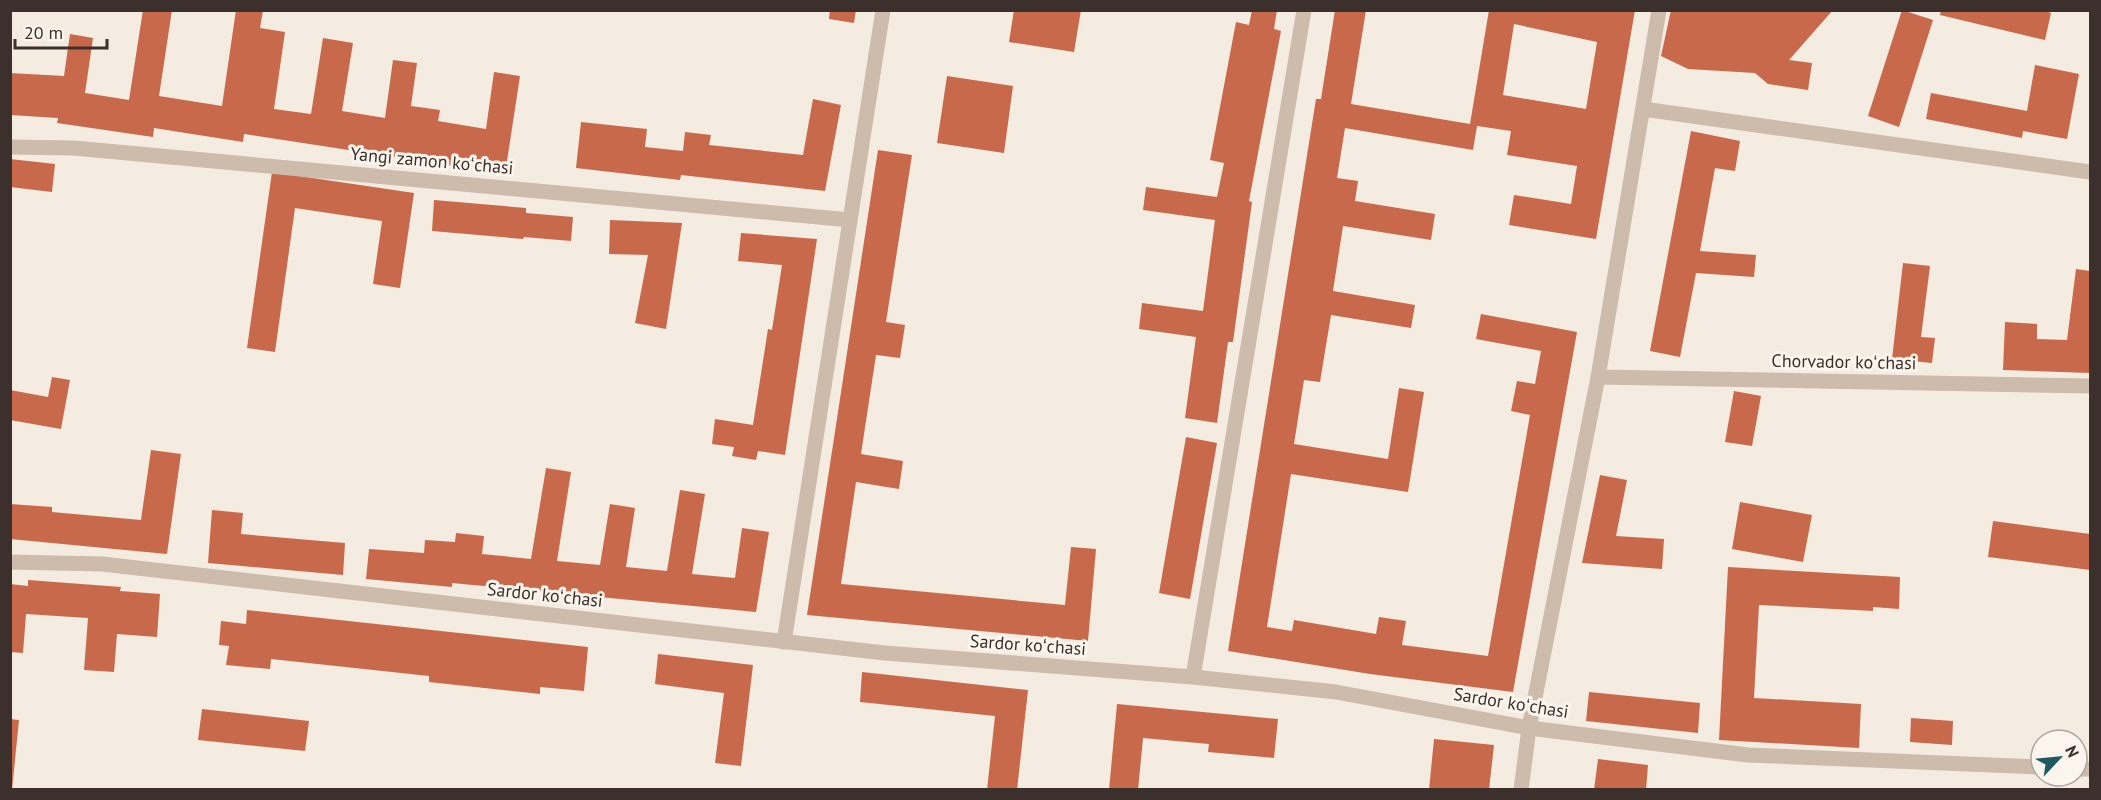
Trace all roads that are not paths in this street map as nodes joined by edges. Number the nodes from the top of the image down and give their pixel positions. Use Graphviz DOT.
graph roads {
  1 [pos="883,10"];
  2 [pos="1304,10"];
  3 [pos="1659,10"];
  4 [pos="1643,109"];
  5 [pos="10,147"];
  6 [pos="2091,172"];
  7 [pos="850,220"];
  8 [pos="1598,377"];
  9 [pos="2091,386"];
  10 [pos="10,562"];
  11 [pos="784,642"];
  12 [pos="1193,677"];
  13 [pos="1529,728"];
  14 [pos="2029,767"];
  15 [pos="1521,789"];
  1 -- 7 [label="street"];
  2 -- 12 [label="street"];
  3 -- 4 [label="street"];
  4 -- 6 [label="street"];
  4 -- 8 [label="street"];
  5 -- 7 [label="street, Yangi zamon koʻchasi"];
  7 -- 11 [label="street"];
  8 -- 9 [label="street, Chorvador koʻchasi"];
  8 -- 13 [label="street"];
  10 -- 11 [label="street, Sardor koʻchasi"];
  11 -- 12 [label="street, Sardor koʻchasi"];
  12 -- 13 [label="street, Sardor koʻchasi"];
  13 -- 14 [label="street, Sardor koʻchasi"];
  13 -- 15 [label="street"];
}
